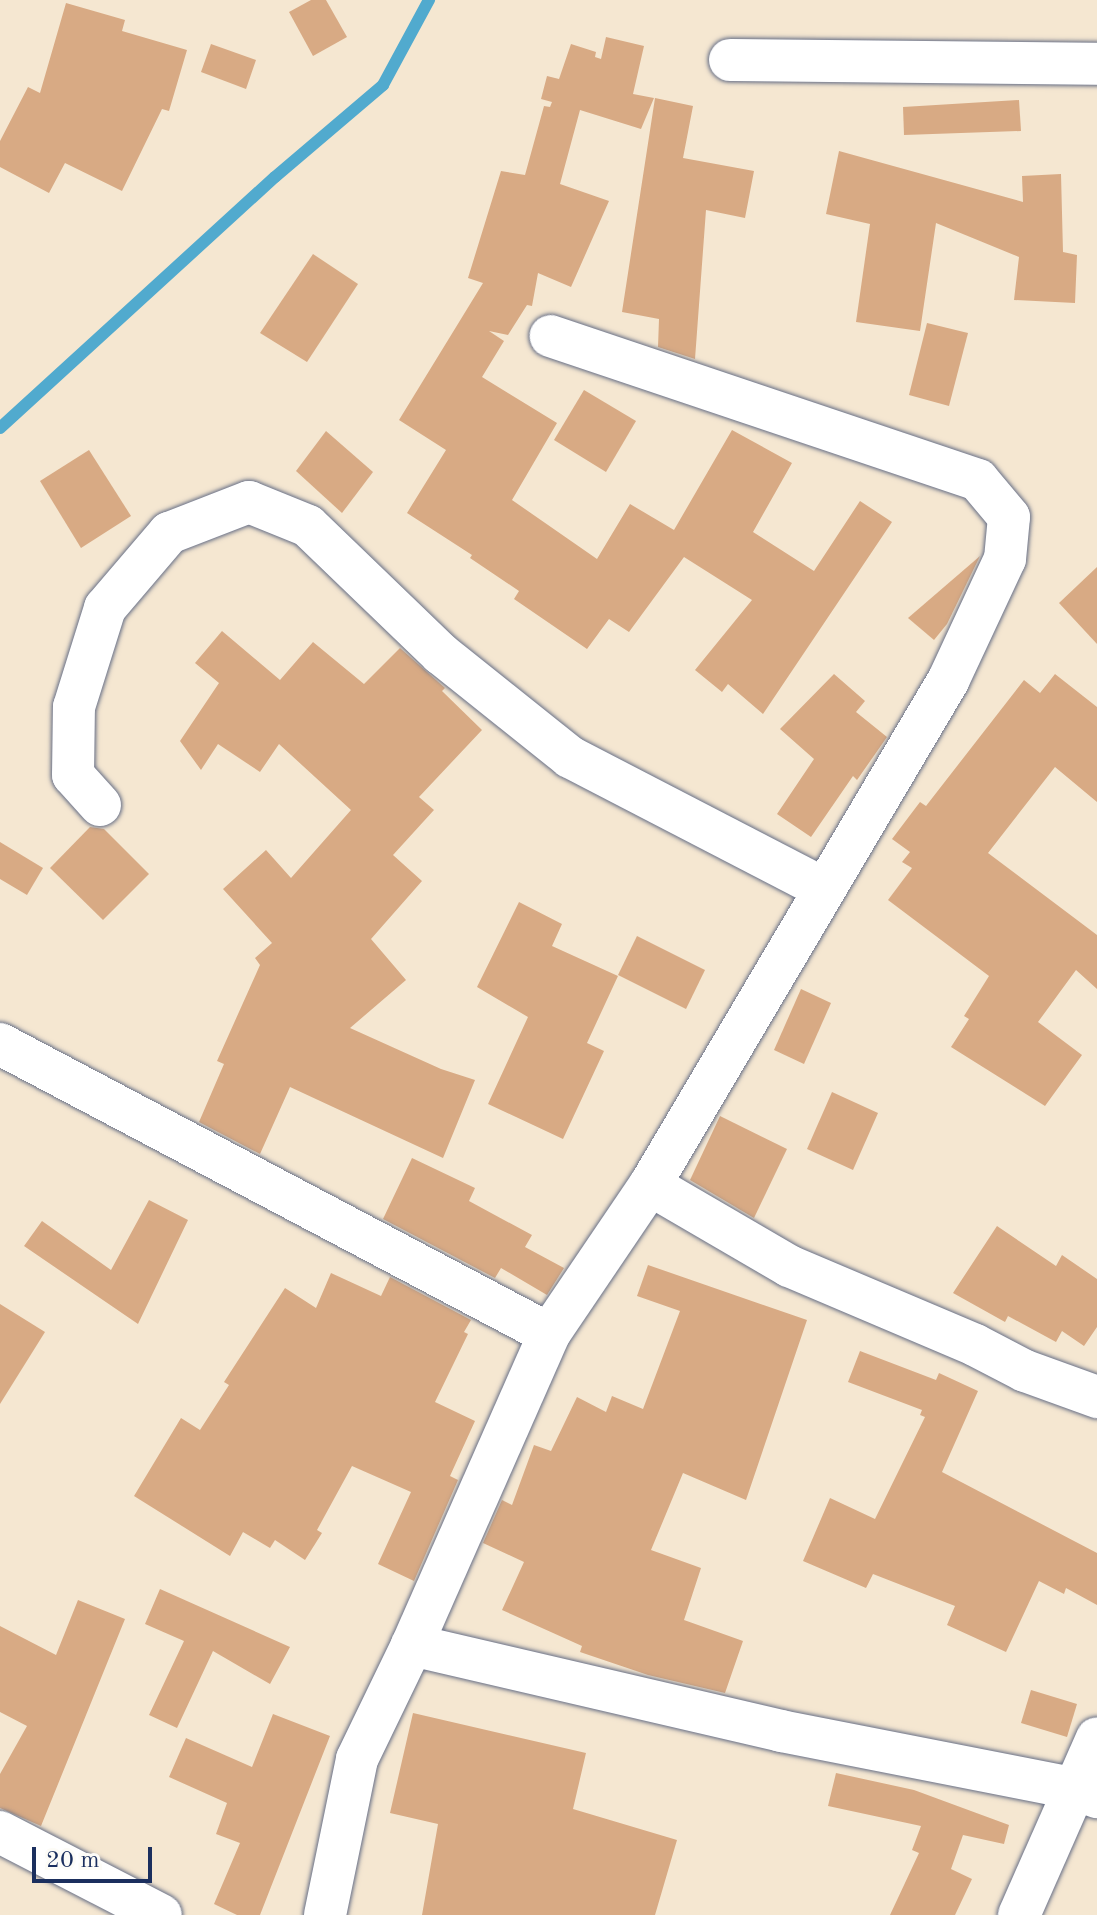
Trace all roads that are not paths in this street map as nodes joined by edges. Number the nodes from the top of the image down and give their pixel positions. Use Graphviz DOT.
graph roads {
  1 [pos="730,60"];
  2 [pos="1097,64"];
  3 [pos="551,336"];
  4 [pos="100,805"];
  5 [pos="823,888"];
  6 [pos="0,1044"];
  7 [pos="650,1185"];
  8 [pos="549,1334"];
  9 [pos="1097,1397"];
  10 [pos="412,1645"];
  11 [pos="1097,1738"];
  12 [pos="1085,1792"];
  13 [pos="0,1832"];
  14 [pos="161,1915"];
  15 [pos="325,1915"];
  16 [pos="1019,1915"];
  1 -- 2 [label="street"];
  3 -- 5 [label="street"];
  4 -- 5 [label="street"];
  5 -- 7 [label="street"];
  6 -- 8 [label="street"];
  7 -- 8 [label="street"];
  7 -- 9 [label="street"];
  8 -- 10 [label="street"];
  10 -- 12 [label="street"];
  10 -- 15 [label="street"];
  11 -- 12 [label="street"];
  12 -- 16 [label="street"];
  13 -- 14 [label="street"];
}
